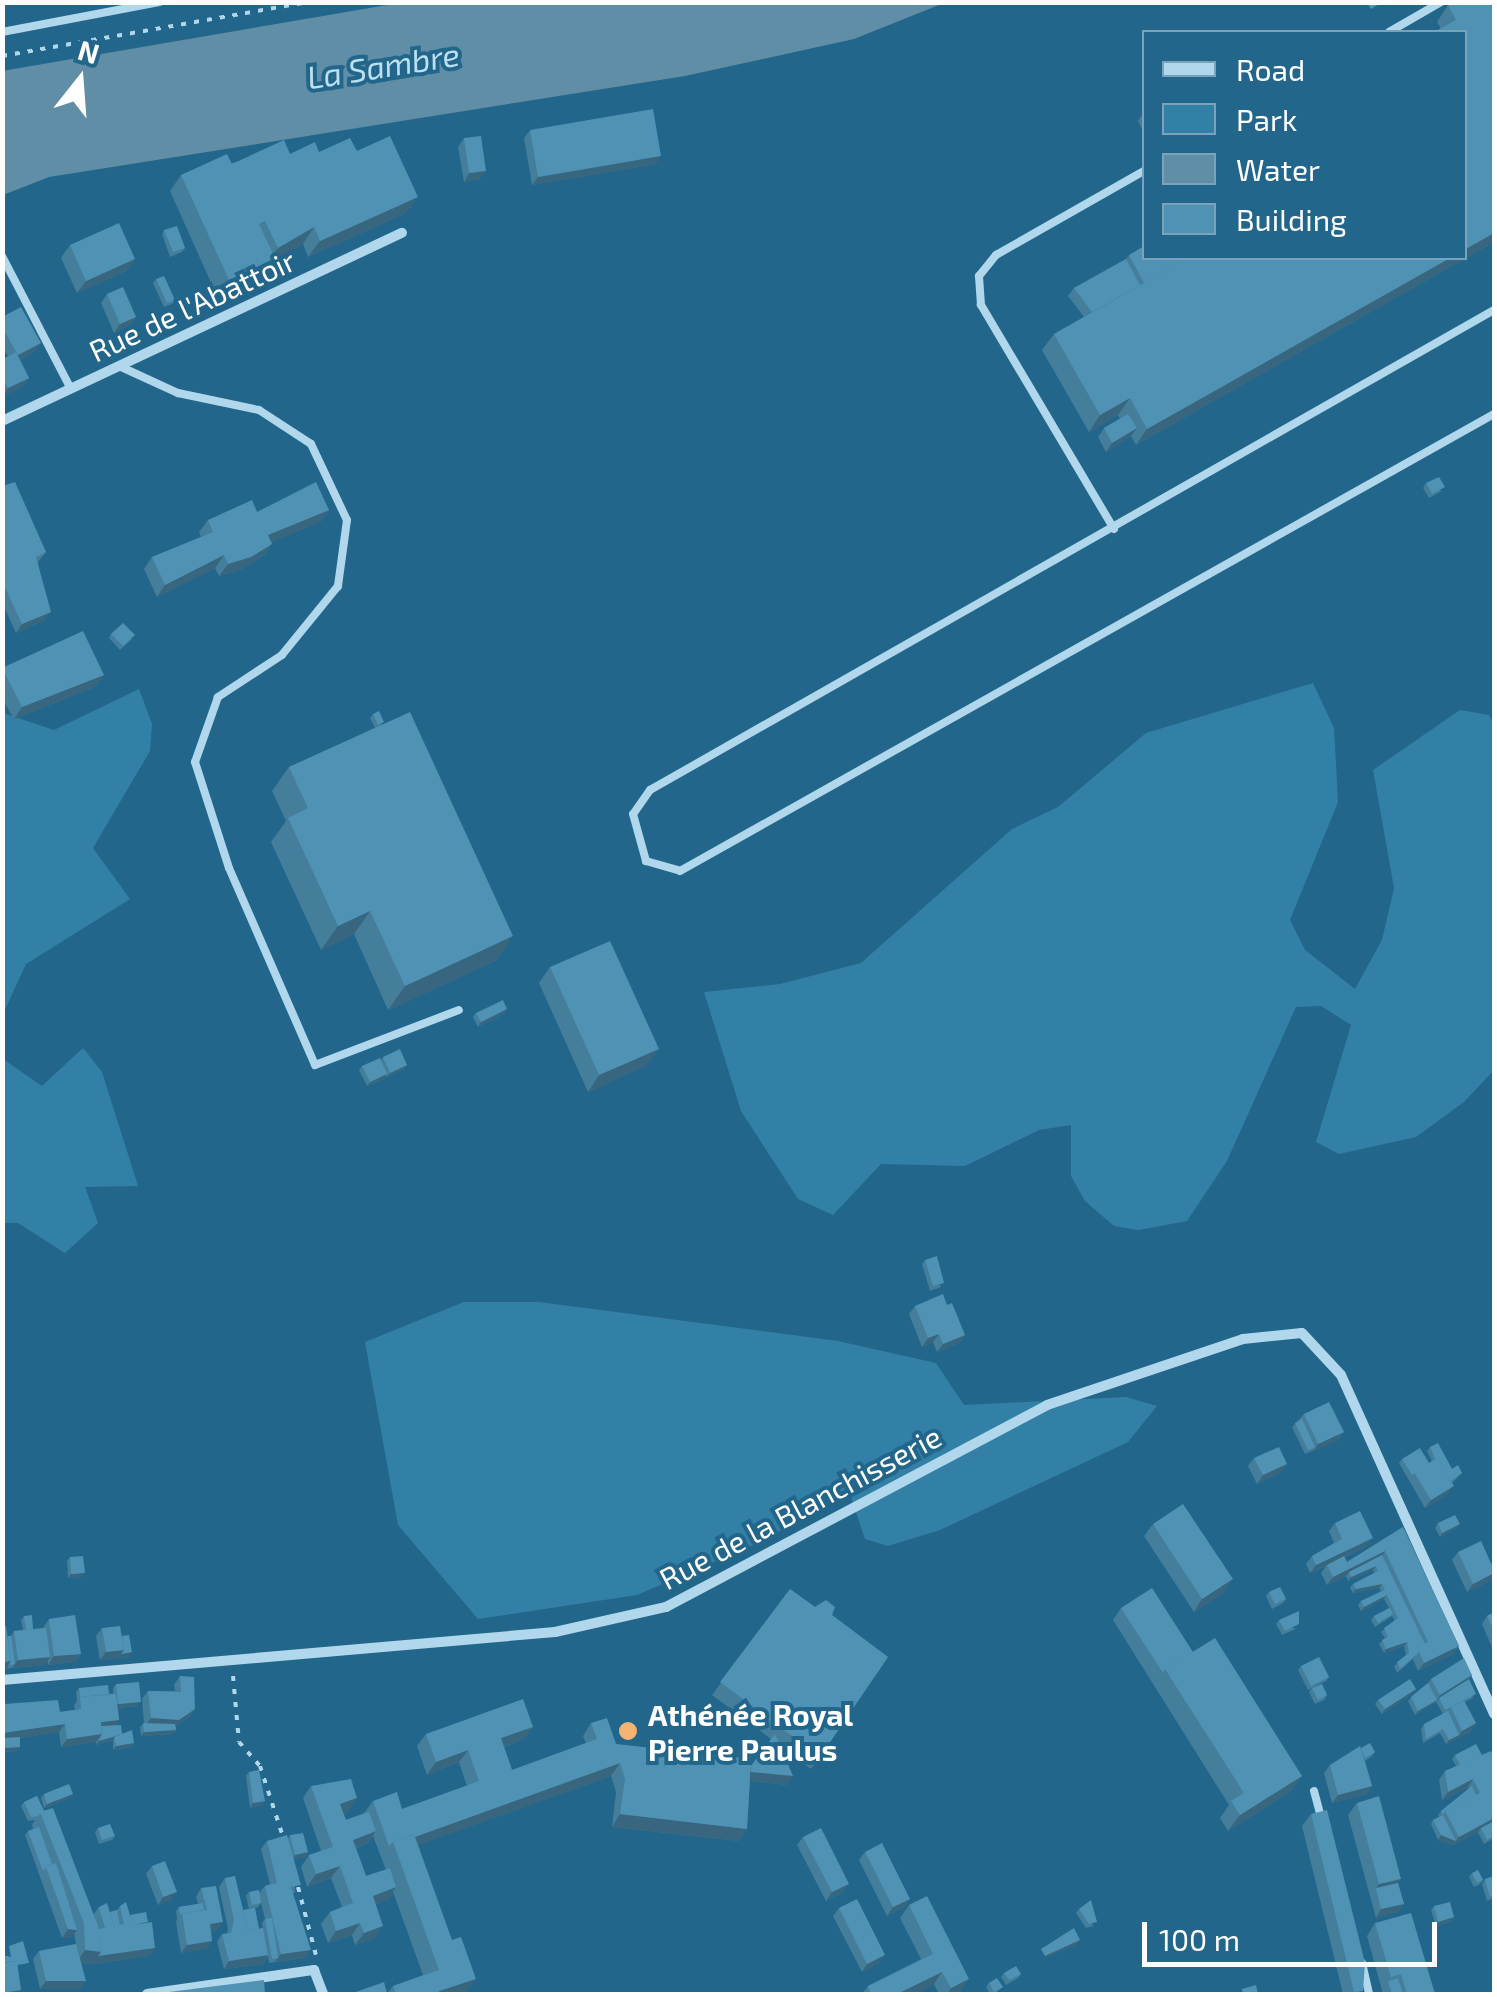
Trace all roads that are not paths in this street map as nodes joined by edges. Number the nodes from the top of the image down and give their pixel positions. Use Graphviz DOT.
graph roads {
  1 [pos="159,2"];
  2 [pos="1442,2"];
  3 [pos="1392,30"];
  4 [pos="2,32"];
  5 [pos="1142,172"];
  6 [pos="402,233"];
  7 [pos="2,256"];
  8 [pos="1494,310"];
  9 [pos="119,366"];
  10 [pos="71,389"];
  11 [pos="1494,414"];
  12 [pos="2,421"];
  13 [pos="1114,529"];
  14 [pos="459,1010"];
  15 [pos="2,1680"];
  16 [pos="1494,1714"];
  17 [pos="1314,1790"];
  18 [pos="1324,1827"];
  19 [pos="1360,1955"];
  20 [pos="147,1994"];
  21 [pos="323,1994"];
  22 [pos="1370,1994"];
  1 -- 4 [label="lane"];
  2 -- 3 [label="lane"];
  5 -- 13 [label="lane"];
  6 -- 9 [label="street, Rue de l'Abattoir"];
  7 -- 10 [label="lane"];
  8 -- 13 [label="lane"];
  9 -- 10 [label="street, Rue de l'Abattoir"];
  9 -- 14 [label="lane"];
  10 -- 12 [label="street, Rue de l'Abattoir"];
  11 -- 13 [label="lane"];
  15 -- 16 [label="street, Rue de la Blanchisserie"];
  17 -- 18 [label="lane"];
  19 -- 22 [label="lane"];
  20 -- 21 [label="street"];
}
